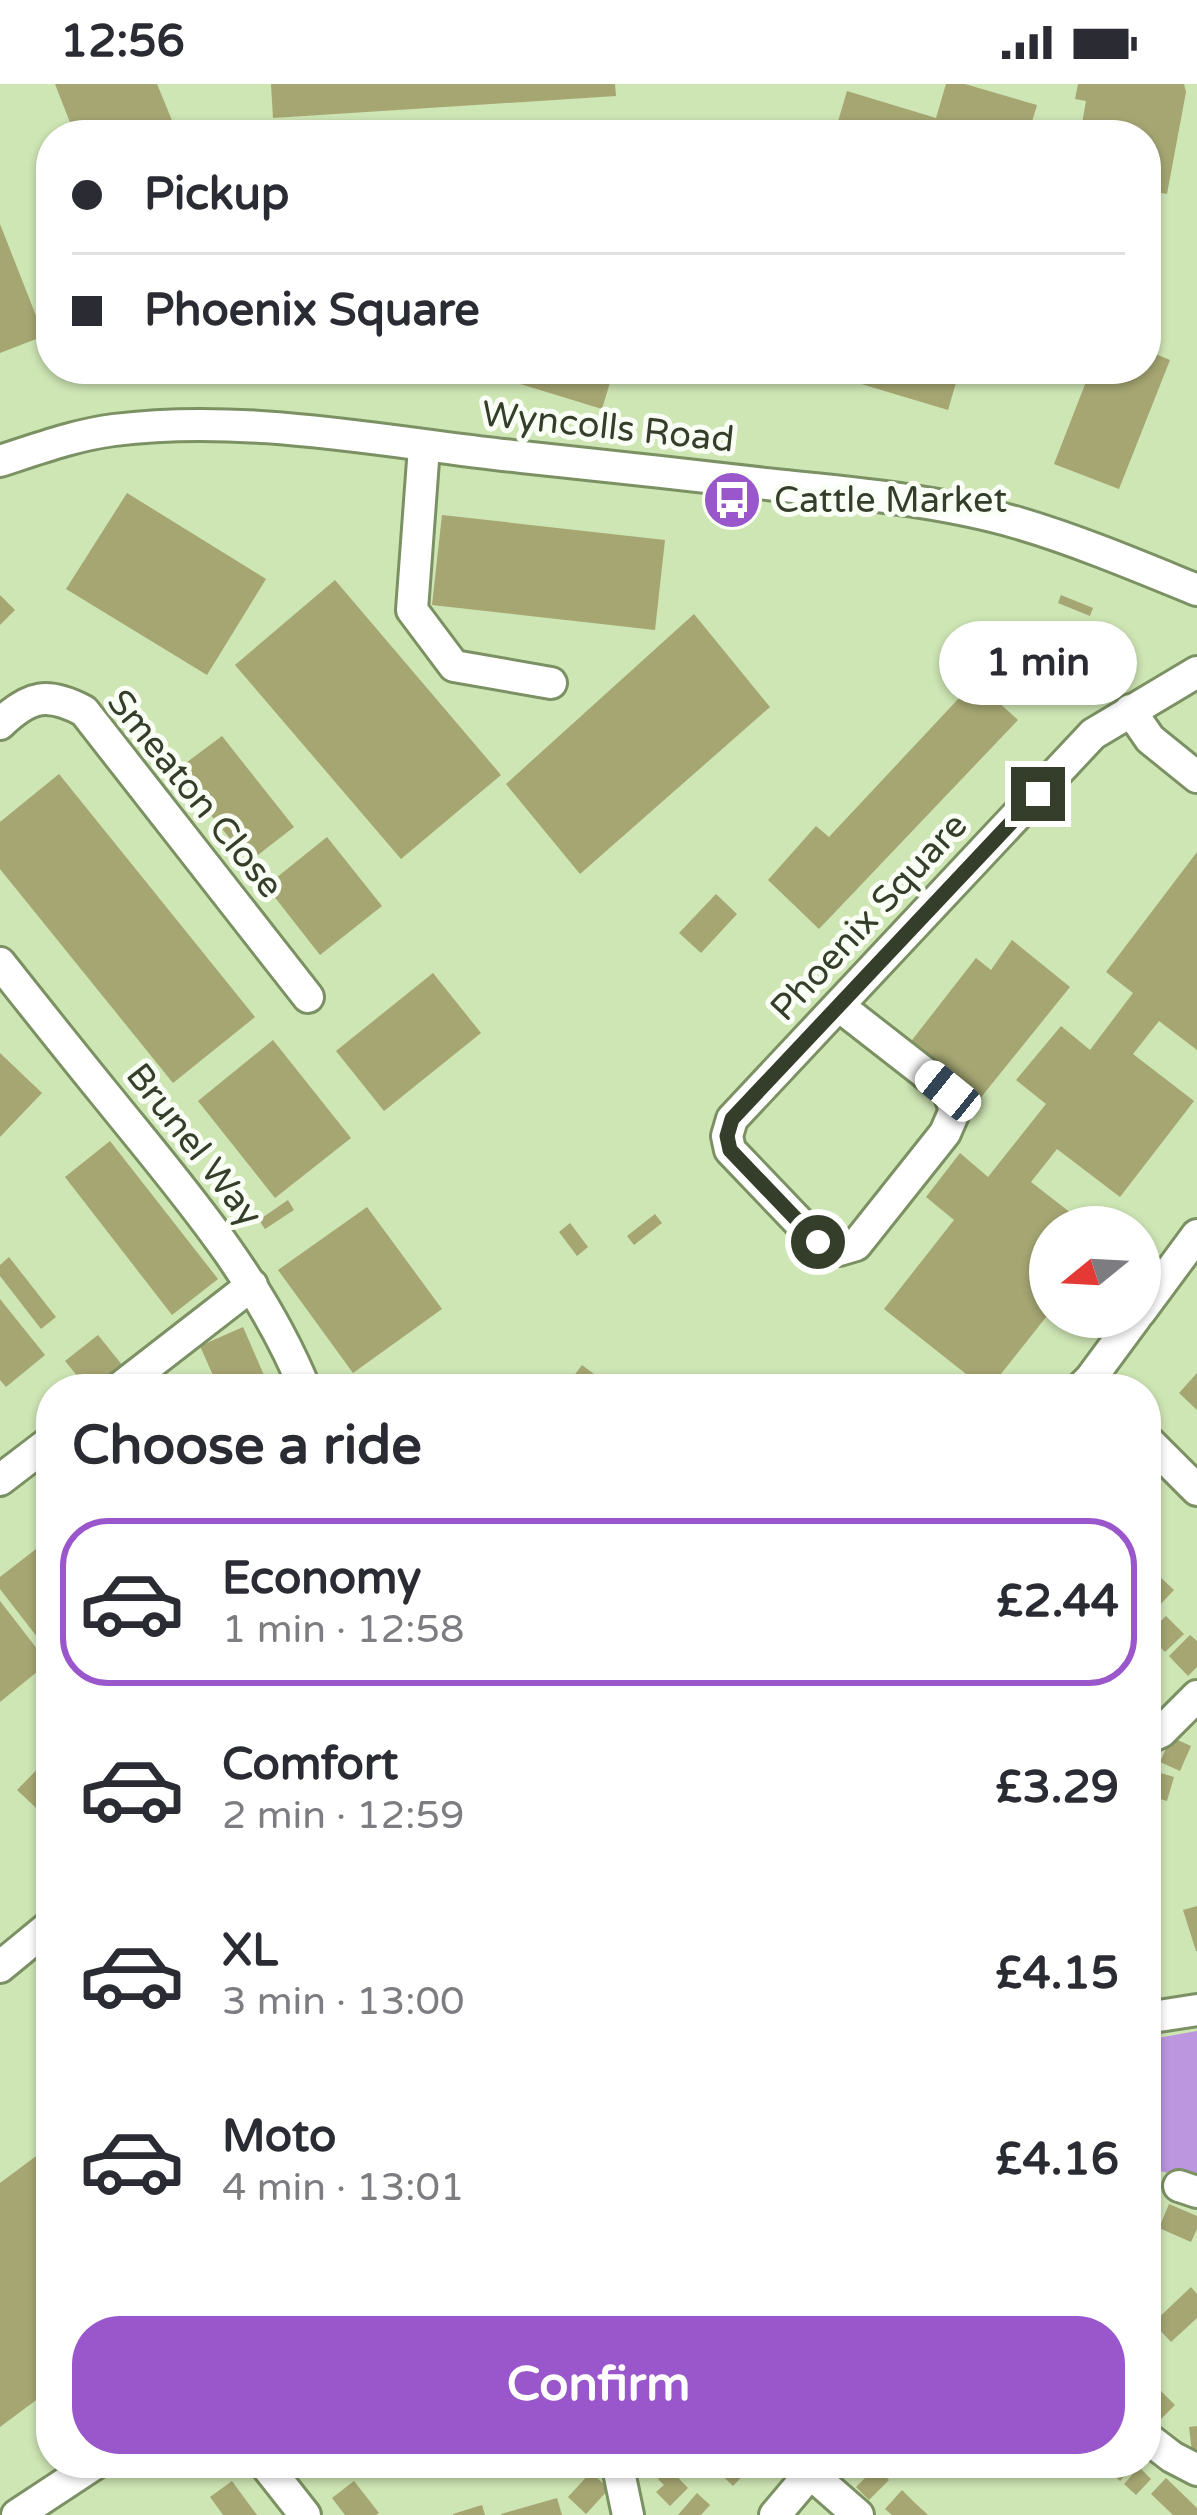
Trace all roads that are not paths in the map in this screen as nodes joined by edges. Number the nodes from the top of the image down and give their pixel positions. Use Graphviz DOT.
graph roads {
  1 [pos="424,447"];
  2 [pos="0,461"];
  3 [pos="1197,590"];
  4 [pos="1197,672"];
  5 [pos="551,683"];
  6 [pos="1130,710"];
  7 [pos="0,724"];
  8 [pos="1197,777"];
  9 [pos="0,963"];
  10 [pos="308,997"];
  11 [pos="839,1006"];
  12 [pos="1197,1235"];
  13 [pos="1161,1283"];
  14 [pos="252,1285"];
  15 [pos="1122,1338"];
  16 [pos="137,1374"];
  17 [pos="299,1374"];
  18 [pos="1097,1374"];
  19 [pos="36,1452"];
  20 [pos="1161,1454"];
  21 [pos="0,1480"];
  22 [pos="1197,1490"];
  23 [pos="1197,1696"];
  24 [pos="1161,1732"];
  25 [pos="36,1937"];
  26 [pos="0,1967"];
  27 [pos="1197,2010"];
  28 [pos="1161,2016"];
  29 [pos="1161,2449"];
  30 [pos="1197,2470"];
  31 [pos="73,2478"];
  32 [pos="276,2478"];
  33 [pos="620,2478"];
  34 [pos="806,2478"];
  35 [pos="823,2478"];
  36 [pos="17,2515"];
  37 [pos="305,2515"];
  38 [pos="628,2515"];
  39 [pos="775,2515"];
  40 [pos="858,2515"];
  1 -- 2 [label="street, Wyncolls Road"];
  1 -- 3 [label="street, Wyncolls Road"];
  1 -- 5 [label="street"];
  4 -- 6 [label="street, Phoenix Square"];
  6 -- 8 [label="street"];
  6 -- 11 [label="street, Phoenix Square"];
  7 -- 10 [label="street, Smeaton Close"];
  9 -- 14 [label="street, Brunel Way"];
  11 -- 11 [label="street, Phoenix Square"];
  12 -- 13 [label="street"];
  14 -- 16 [label="street"];
  14 -- 17 [label="street, Brunel Way"];
  15 -- 18 [label="street"];
  19 -- 21 [label="street"];
  20 -- 22 [label="street"];
  23 -- 24 [label="street"];
  25 -- 26 [label="street"];
  27 -- 28 [label="street"];
  29 -- 30 [label="street"];
  31 -- 36 [label="street"];
  32 -- 37 [label="street"];
  33 -- 38 [label="street"];
  34 -- 39 [label="street"];
  35 -- 40 [label="street"];
}
